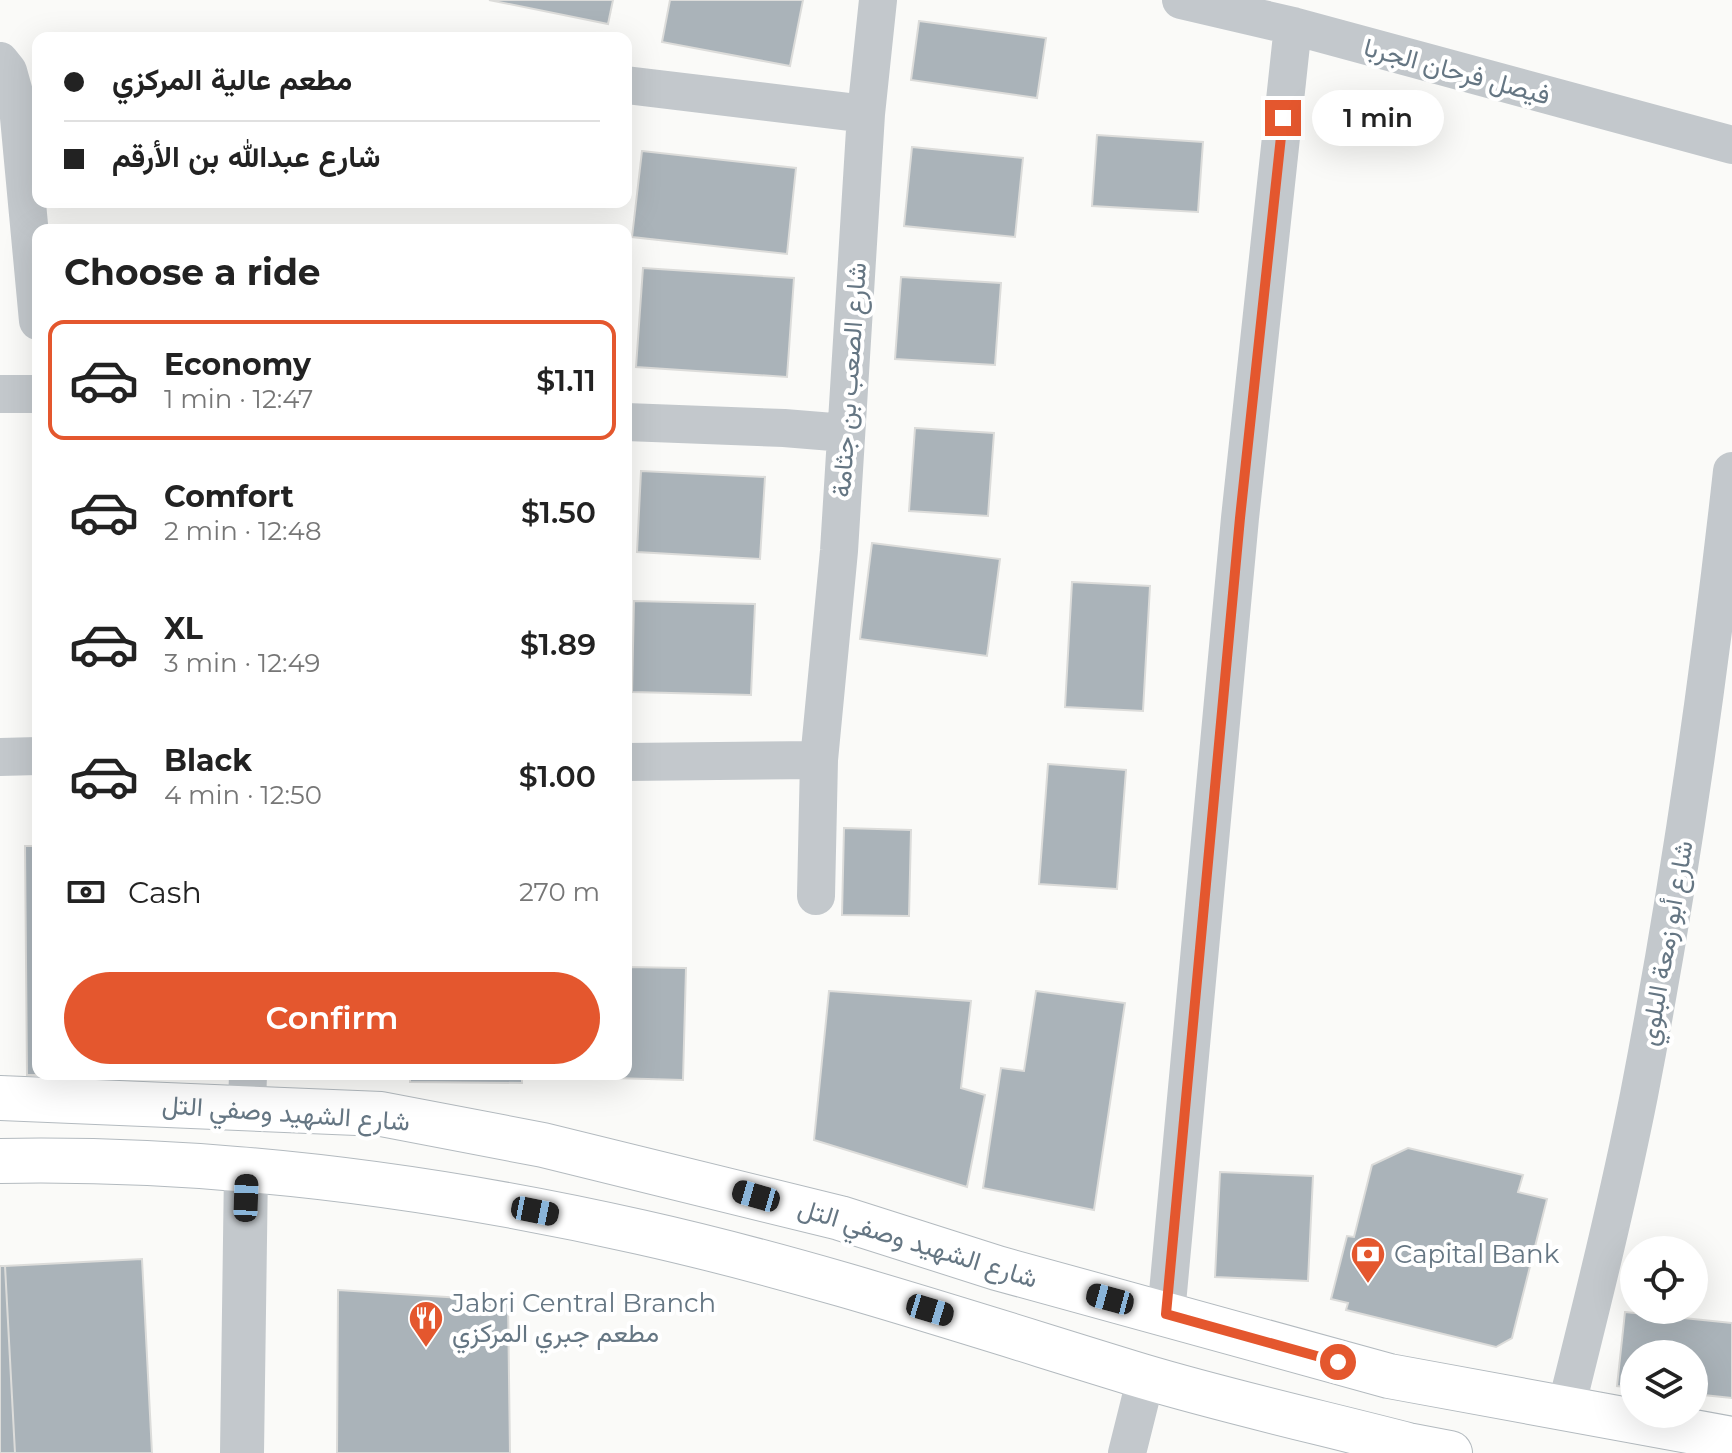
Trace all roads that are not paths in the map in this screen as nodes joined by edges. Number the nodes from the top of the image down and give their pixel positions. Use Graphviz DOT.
graph roads {
  1 [pos="878,0"];
  2 [pos="1181,0"];
  3 [pos="1293,26"];
  4 [pos="0,61"];
  5 [pos="632,86"];
  6 [pos="866,114"];
  7 [pos="1732,145"];
  8 [pos="32,257"];
  9 [pos="0,394"];
  10 [pos="32,394"];
  11 [pos="632,422"];
  12 [pos="845,433"];
  13 [pos="1732,471"];
  14 [pos="32,756"];
  15 [pos="0,757"];
  16 [pos="819,760"];
  17 [pos="632,762"];
  18 [pos="816,896"];
  19 [pos="247,1090"];
  20 [pos="0,1098"];
  21 [pos="0,1161"];
  22 [pos="246,1169"];
  23 [pos="734,1190"];
  24 [pos="840,1218"];
  25 [pos="719,1251"];
  26 [pos="827,1279"];
  27 [pos="1166,1314"];
  28 [pos="1146,1377"];
  29 [pos="1566,1408"];
  30 [pos="1732,1439"];
  31 [pos="242,1453"];
  32 [pos="1127,1453"];
  33 [pos="1450,1453"];
  1 -- 6 [label="street, شارع الصعب بن جثامة"];
  2 -- 3 [label="street, فيصل فرحان الجربا"];
  3 -- 7 [label="street, فيصل فرحان الجربا"];
  3 -- 27 [label="street"];
  4 -- 8 [label="street"];
  5 -- 6 [label="street"];
  6 -- 12 [label="street, شارع الصعب بن جثامة"];
  9 -- 10 [label="street"];
  11 -- 12 [label="street"];
  12 -- 16 [label="street, شارع الصعب بن جثامة"];
  13 -- 29 [label="street, شارع أبو زمعة البلوي"];
  14 -- 15 [label="street"];
  16 -- 17 [label="street"];
  16 -- 18 [label="street, شارع الصعب بن جثامة"];
  19 -- 20 [label="main road, شارع الشهيد وصفي التل"];
  19 -- 23 [label="main road, شارع الشهيد وصفي التل"];
  21 -- 22 [label="main road"];
  22 -- 25 [label="main road"];
  22 -- 31 [label="street"];
  23 -- 24 [label="main road, شارع الشهيد وصفي التل"];
  23 -- 25 [label="main road"];
  24 -- 26 [label="main road"];
  24 -- 27 [label="main road, شارع الشهيد وصفي التل"];
  25 -- 26 [label="main road"];
  26 -- 28 [label="main road"];
  27 -- 29 [label="main road, شارع الشهيد وصفي التل"];
  28 -- 32 [label="street"];
  28 -- 33 [label="main road"];
  29 -- 30 [label="main road, شارع الشهيد وصفي التل"];
}
